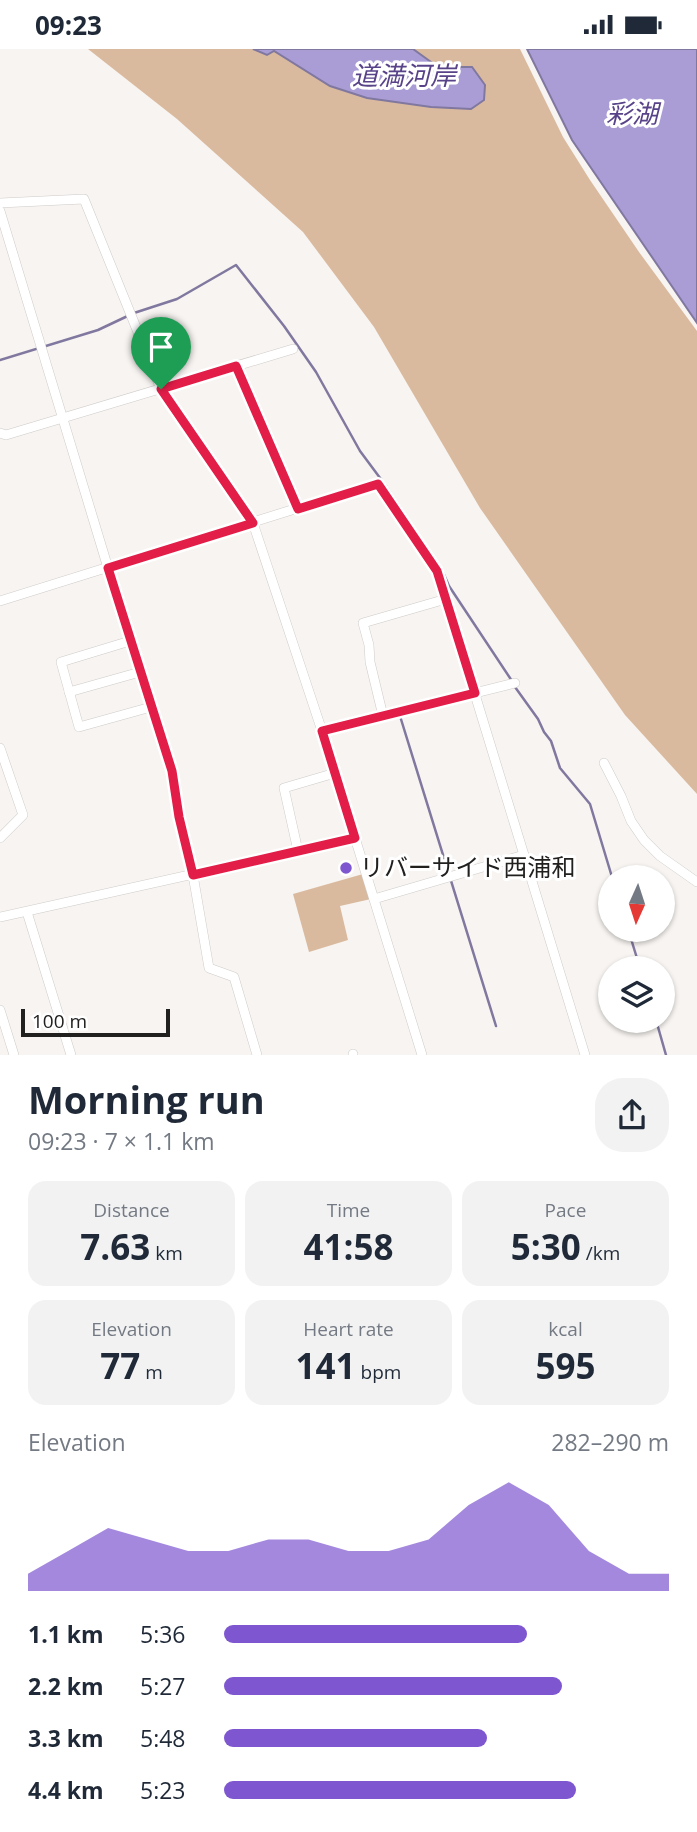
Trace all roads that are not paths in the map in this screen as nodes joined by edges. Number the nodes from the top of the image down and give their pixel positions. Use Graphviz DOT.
graph roads {
  1 [pos="0,203"];
  2 [pos="0,211"];
  3 [pos="293,349"];
  4 [pos="236,366"];
  5 [pos="161,389"];
  6 [pos="63,418"];
  7 [pos="0,433"];
  8 [pos="298,509"];
  9 [pos="253,523"];
  10 [pos="108,568"];
  11 [pos="446,599"];
  12 [pos="0,601"];
  13 [pos="131,641"];
  14 [pos="140,672"];
  15 [pos="515,683"];
  16 [pos="69,692"];
  17 [pos="475,693"];
  18 [pos="151,707"];
  19 [pos="383,716"];
  20 [pos="322,731"];
  21 [pos="0,748"];
  22 [pos="604,763"];
  23 [pos="335,773"];
  24 [pos="0,838"];
  25 [pos="355,838"];
  26 [pos="298,851"];
  27 [pos="524,855"];
  28 [pos="193,875"];
  29 [pos="697,882"];
  30 [pos="374,899"];
  31 [pos="27,912"];
  32 [pos="0,917"];
  33 [pos="0,1010"];
  34 [pos="13,1055"];
  35 [pos="71,1055"];
  36 [pos="257,1055"];
  37 [pos="422,1055"];
  38 [pos="585,1055"];
  1 -- 5 [label="street"];
  2 -- 6 [label="street"];
  3 -- 4 [label="street"];
  4 -- 5 [label="street"];
  4 -- 8 [label="street"];
  5 -- 6 [label="street"];
  5 -- 9 [label="street"];
  6 -- 7 [label="street"];
  6 -- 10 [label="street"];
  8 -- 9 [label="street"];
  8 -- 11 [label="street"];
  9 -- 10 [label="street"];
  9 -- 20 [label="street"];
  10 -- 12 [label="street"];
  10 -- 13 [label="street"];
  11 -- 17 [label="street"];
  11 -- 19 [label="street"];
  13 -- 14 [label="street"];
  13 -- 16 [label="street"];
  14 -- 16 [label="street"];
  14 -- 18 [label="street"];
  15 -- 17 [label="street"];
  16 -- 18 [label="street"];
  17 -- 19 [label="street"];
  17 -- 27 [label="street"];
  18 -- 28 [label="street"];
  19 -- 20 [label="street"];
  20 -- 23 [label="street"];
  21 -- 24 [label="street"];
  22 -- 29 [label="street"];
  23 -- 25 [label="street"];
  23 -- 26 [label="street"];
  25 -- 26 [label="street"];
  25 -- 30 [label="street"];
  26 -- 28 [label="street"];
  27 -- 30 [label="street"];
  27 -- 38 [label="street"];
  28 -- 31 [label="street"];
  28 -- 36 [label="street"];
  30 -- 37 [label="street"];
  31 -- 32 [label="street"];
  31 -- 35 [label="street"];
  33 -- 34 [label="street"];
}
